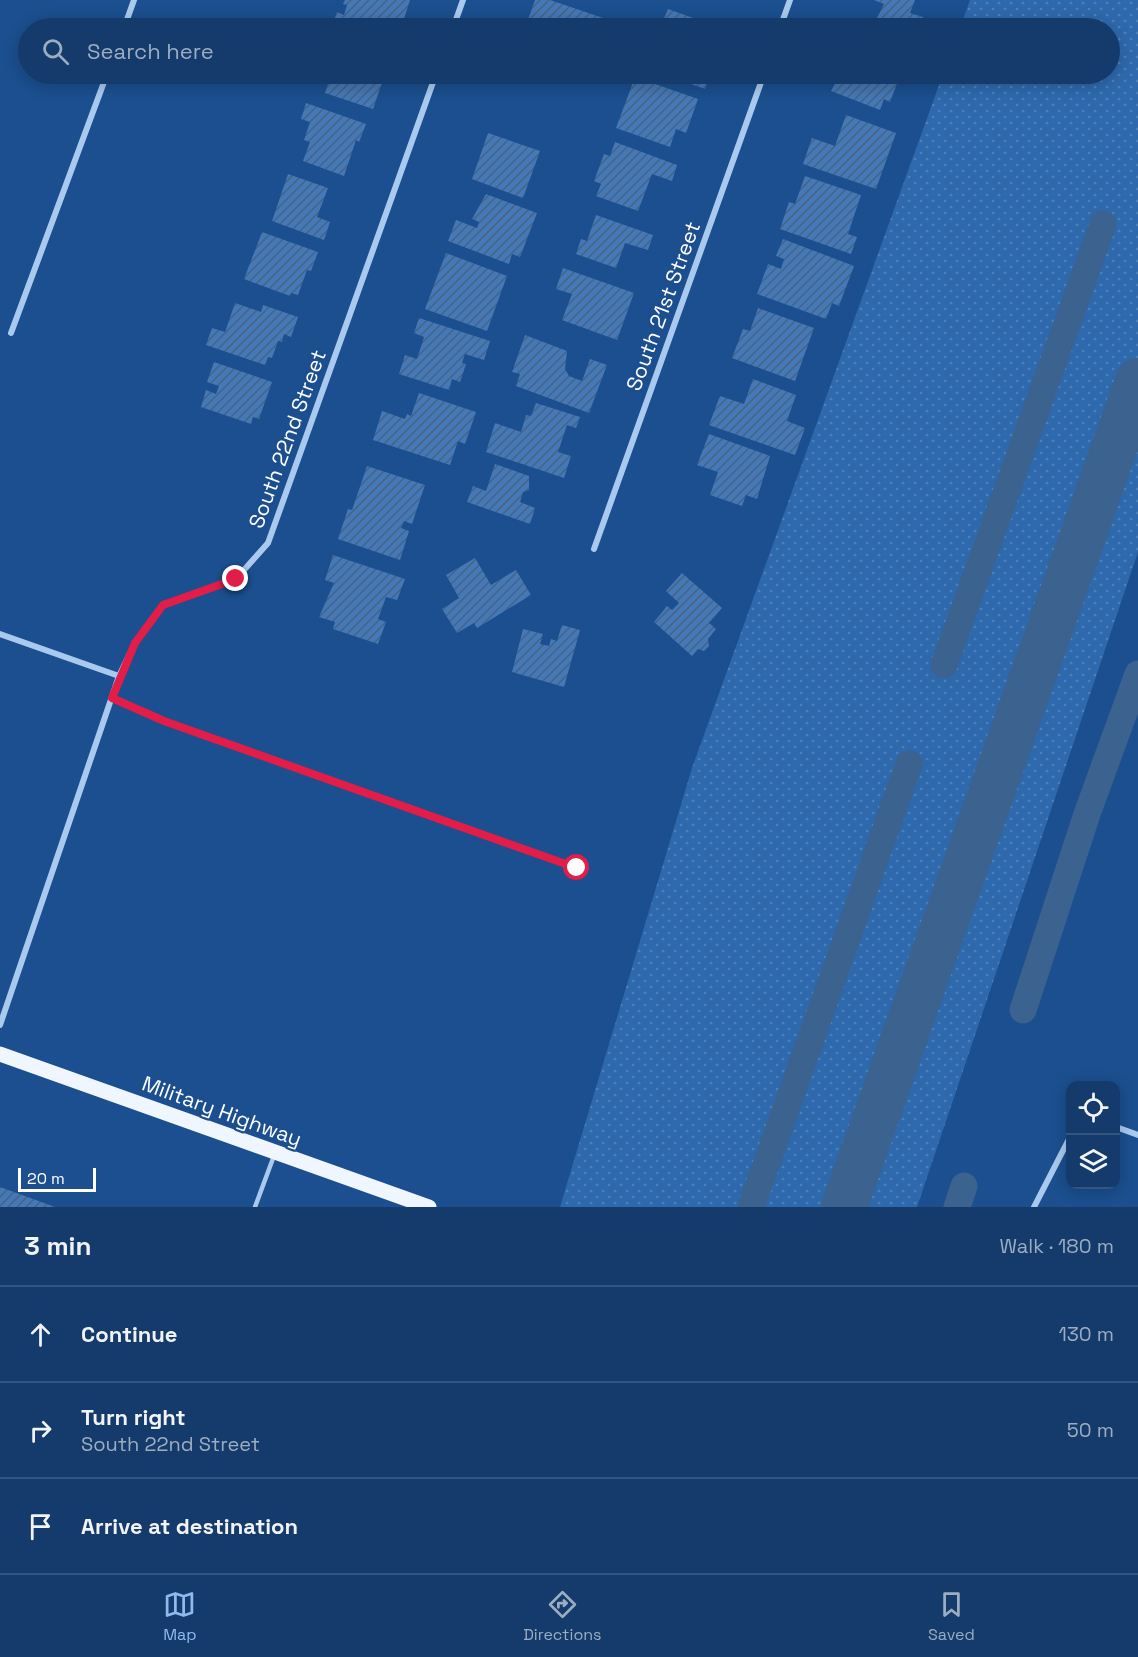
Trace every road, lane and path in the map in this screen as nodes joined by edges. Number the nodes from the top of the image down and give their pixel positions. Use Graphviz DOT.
graph roads {
  1 [pos="134,0"];
  2 [pos="463,0"];
  3 [pos="790,0"];
  4 [pos="128,18"];
  5 [pos="457,18"];
  6 [pos="784,18"];
  7 [pos="103,84"];
  8 [pos="432,84"];
  9 [pos="760,84"];
  10 [pos="11,333"];
  11 [pos="594,549"];
  12 [pos="0,634"];
  13 [pos="119,676"];
  14 [pos="112,698"];
  15 [pos="577,868"];
  16 [pos="0,1024"];
  17 [pos="0,1054"];
  18 [pos="1120,1128"];
  19 [pos="1138,1135"];
  20 [pos="1066,1146"];
  21 [pos="275,1153"];
  22 [pos="255,1207"];
  23 [pos="429,1207"];
  24 [pos="1034,1207"];
  1 -- 4 [label="street"];
  2 -- 5 [label="street"];
  3 -- 6 [label="street"];
  7 -- 10 [label="street"];
  8 -- 13 [label="street, South 22nd Street"];
  9 -- 11 [label="street, South 21st Street"];
  12 -- 13 [label="street"];
  13 -- 14 [label="street, South 22nd Street"];
  14 -- 15 [label="lane"];
  14 -- 16 [label="street, South 22nd Street"];
  17 -- 21 [label="main road, Military Highway"];
  18 -- 19 [label="street"];
  20 -- 24 [label="street"];
  21 -- 22 [label="lane"];
  21 -- 23 [label="main road, Military Highway"];
}
